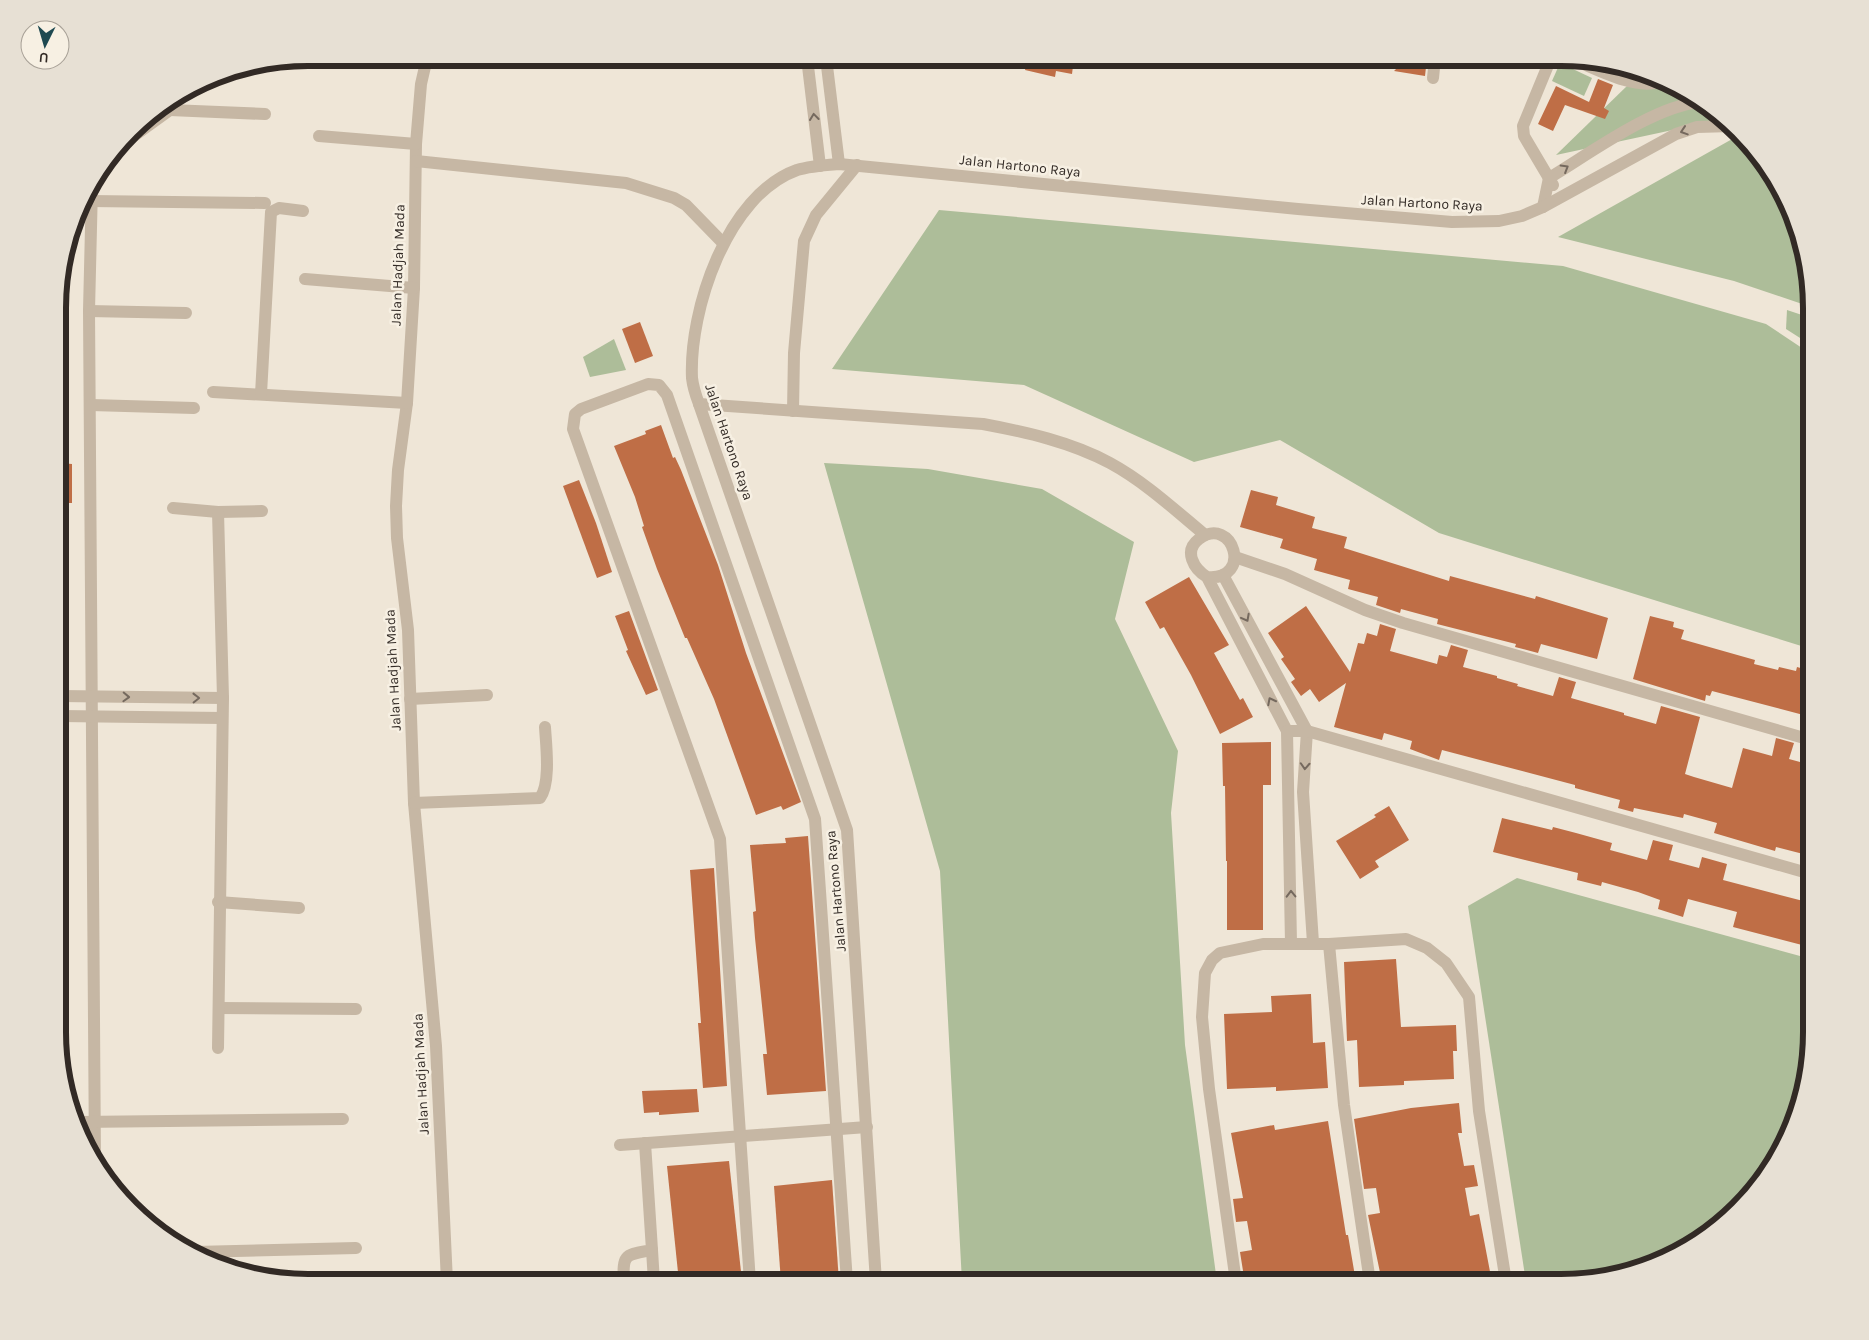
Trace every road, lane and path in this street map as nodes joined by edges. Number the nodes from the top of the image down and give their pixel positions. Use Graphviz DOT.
graph roads {
  1 [pos="425,66"];
  2 [pos="807,66"];
  3 [pos="827,66"];
  4 [pos="1434,66"];
  5 [pos="1548,66"];
  6 [pos="1598,69"];
  7 [pos="1432,78"];
  8 [pos="1652,84"];
  9 [pos="1690,104"];
  10 [pos="170,110"];
  11 [pos="265,114"];
  12 [pos="157,120"];
  13 [pos="1720,126"];
  14 [pos="319,136"];
  15 [pos="416,144"];
  16 [pos="416,161"];
  17 [pos="839,164"];
  18 [pos="857,165"];
  19 [pos="820,166"];
  20 [pos="1549,178"];
  21 [pos="1560,198"];
  22 [pos="92,200"];
  23 [pos="90,203"];
  24 [pos="265,204"];
  25 [pos="1543,207"];
  26 [pos="303,211"];
  27 [pos="723,243"];
  28 [pos="305,279"];
  29 [pos="414,288"];
  30 [pos="89,311"];
  31 [pos="186,313"];
  32 [pos="213,392"];
  33 [pos="261,394"];
  34 [pos="407,403"];
  35 [pos="699,404"];
  36 [pos="91,405"];
  37 [pos="194,408"];
  38 [pos="793,411"];
  39 [pos="173,508"];
  40 [pos="262,511"];
  41 [pos="218,512"];
  42 [pos="1205,535"];
  43 [pos="1235,557"];
  44 [pos="1223,575"];
  45 [pos="1207,577"];
  46 [pos="487,695"];
  47 [pos="66,696"];
  48 [pos="91,696"];
  49 [pos="223,698"];
  50 [pos="410,699"];
  51 [pos="66,716"];
  52 [pos="92,716"];
  53 [pos="222,718"];
  54 [pos="545,727"];
  55 [pos="1287,731"];
  56 [pos="1307,731"];
  57 [pos="1803,738"];
  58 [pos="414,802"];
  59 [pos="1803,872"];
  60 [pos="218,902"];
  61 [pos="300,908"];
  62 [pos="1291,943"];
  63 [pos="1313,943"];
  64 [pos="1329,944"];
  65 [pos="219,1008"];
  66 [pos="356,1010"];
  67 [pos="218,1048"];
  68 [pos="343,1119"];
  69 [pos="84,1122"];
  70 [pos="94,1122"];
  71 [pos="867,1128"];
  72 [pos="836,1130"];
  73 [pos="741,1135"];
  74 [pos="645,1143"];
  75 [pos="95,1145"];
  76 [pos="620,1146"];
  77 [pos="356,1248"];
  78 [pos="652,1250"];
  79 [pos="207,1252"];
  80 [pos="447,1274"];
  81 [pos="624,1274"];
  82 [pos="654,1274"];
  83 [pos="750,1274"];
  84 [pos="846,1274"];
  85 [pos="876,1274"];
  86 [pos="1235,1274"];
  87 [pos="1369,1274"];
  88 [pos="1505,1274"];
  1 -- 15 [label="street, Jalan Hadjah Mada"];
  19 -- 2 [label="street, one-way"];
  3 -- 17 [label="street"];
  4 -- 7 [label="street"];
  5 -- 20 [label="street"];
  6 -- 8 [label="street"];
  20 -- 9 [label="street, one-way"];
  10 -- 11 [label="street"];
  10 -- 12 [label="street"];
  13 -- 21 [label="street, Jalan Hartono Raya, one-way"];
  14 -- 15 [label="street"];
  15 -- 16 [label="street, Jalan Hadjah Mada"];
  16 -- 27 [label="street"];
  16 -- 29 [label="street, Jalan Hadjah Mada"];
  17 -- 18 [label="street, Jalan Hartono Raya"];
  17 -- 19 [label="street, Jalan Hartono Raya"];
  18 -- 25 [label="street, Jalan Hartono Raya"];
  18 -- 38 [label="street"];
  19 -- 27 [label="street, Jalan Hartono Raya"];
  20 -- 21 [label="street"];
  20 -- 25 [label="street"];
  21 -- 25 [label="street, Jalan Hartono Raya"];
  22 -- 24 [label="street"];
  23 -- 30 [label="street"];
  26 -- 33 [label="street"];
  27 -- 35 [label="street, Jalan Hartono Raya"];
  28 -- 29 [label="street"];
  29 -- 34 [label="street, Jalan Hadjah Mada"];
  30 -- 31 [label="street"];
  30 -- 36 [label="street"];
  32 -- 33 [label="street"];
  33 -- 34 [label="street"];
  34 -- 50 [label="street, Jalan Hadjah Mada"];
  35 -- 38 [label="street"];
  35 -- 71 [label="street, Jalan Hartono Raya"];
  36 -- 37 [label="street"];
  36 -- 48 [label="street"];
  38 -- 42 [label="street"];
  39 -- 41 [label="street"];
  40 -- 41 [label="street"];
  41 -- 49 [label="street"];
  42 -- 43 [label="street"];
  42 -- 45 [label="street"];
  43 -- 44 [label="street"];
  43 -- 57 [label="street"];
  44 -- 45 [label="street"];
  44 -- 56 [label="street, one-way"];
  55 -- 45 [label="street, one-way"];
  46 -- 50 [label="street"];
  47 -- 48 [label="street"];
  48 -- 49 [label="street, one-way"];
  48 -- 52 [label="street"];
  49 -- 53 [label="street"];
  50 -- 58 [label="street, Jalan Hadjah Mada"];
  51 -- 52 [label="street"];
  52 -- 53 [label="street"];
  52 -- 70 [label="street"];
  53 -- 60 [label="street"];
  54 -- 58 [label="street"];
  55 -- 56 [label="street"];
  62 -- 55 [label="street, one-way"];
  56 -- 59 [label="street"];
  56 -- 63 [label="street, one-way"];
  58 -- 80 [label="street, Jalan Hadjah Mada"];
  60 -- 61 [label="street"];
  60 -- 65 [label="street"];
  62 -- 63 [label="street"];
  62 -- 86 [label="street"];
  63 -- 64 [label="street"];
  64 -- 87 [label="street"];
  64 -- 88 [label="street"];
  65 -- 66 [label="street"];
  65 -- 67 [label="street"];
  68 -- 70 [label="street"];
  69 -- 70 [label="street"];
  70 -- 75 [label="street"];
  71 -- 72 [label="street"];
  71 -- 85 [label="street, Jalan Hartono Raya"];
  72 -- 73 [label="street"];
  72 -- 73 [label="street"];
  72 -- 84 [label="street"];
  73 -- 74 [label="street"];
  73 -- 83 [label="street"];
  74 -- 76 [label="street"];
  74 -- 78 [label="street"];
  77 -- 79 [label="street"];
  78 -- 81 [label="street"];
  78 -- 82 [label="street"];
}
